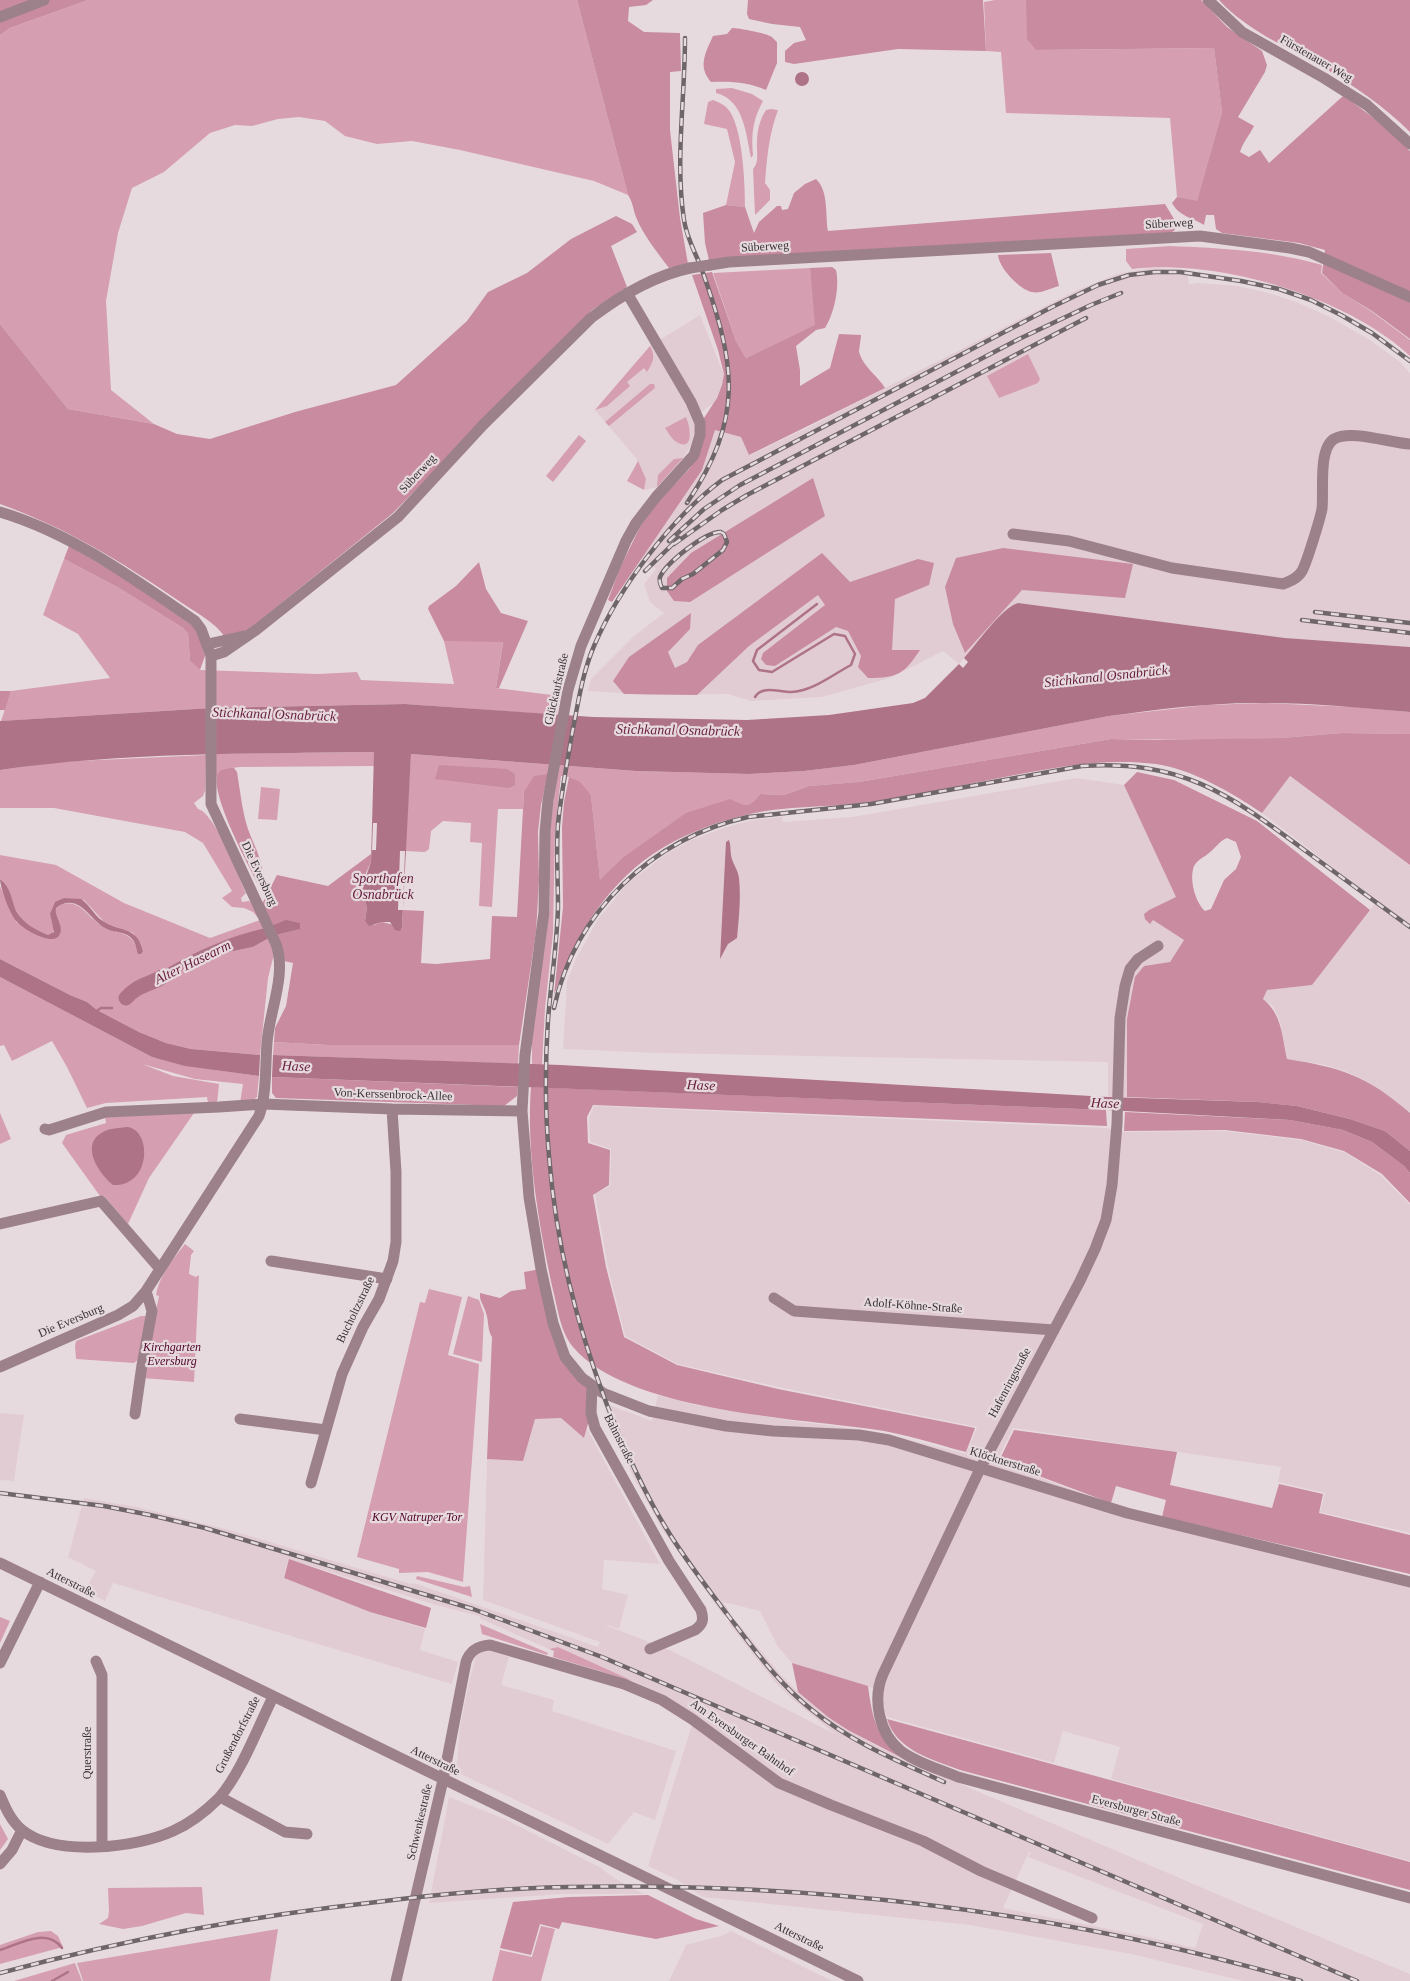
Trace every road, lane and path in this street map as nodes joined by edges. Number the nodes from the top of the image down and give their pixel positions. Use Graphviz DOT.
graph roads {
  1 [pos="44,0"];
  2 [pos="1208,0"];
  3 [pos="0,17"];
  4 [pos="1410,144"];
  5 [pos="627,293"];
  6 [pos="1410,297"];
  7 [pos="1410,444"];
  8 [pos="0,512"];
  9 [pos="1013,534"];
  10 [pos="248,636"];
  11 [pos="208,644"];
  12 [pos="211,656"];
  13 [pos="1158,946"];
  14 [pos="263,1104"];
  15 [pos="392,1110"];
  16 [pos="522,1111"];
  17 [pos="45,1129"];
  18 [pos="0,1224"];
  19 [pos="271,1261"];
  20 [pos="160,1269"];
  21 [pos="387,1279"];
  22 [pos="146,1291"];
  23 [pos="774,1298"];
  24 [pos="1054,1330"];
  25 [pos="0,1367"];
  26 [pos="592,1386"];
  27 [pos="135,1414"];
  28 [pos="240,1419"];
  29 [pos="326,1430"];
  30 [pos="980,1469"];
  31 [pos="311,1483"];
  32 [pos="0,1563"];
  33 [pos="40,1582"];
  34 [pos="1410,1582"];
  35 [pos="482,1646"];
  36 [pos="650,1649"];
  37 [pos="96,1662"];
  38 [pos="0,1663"];
  39 [pos="272,1697"];
  40 [pos="879,1714"];
  41 [pos="444,1780"];
  42 [pos="0,1795"];
  43 [pos="220,1797"];
  44 [pos="22,1830"];
  45 [pos="307,1834"];
  46 [pos="102,1846"];
  47 [pos="0,1864"];
  48 [pos="1410,1898"];
  49 [pos="1092,1918"];
  50 [pos="396,1981"];
  51 [pos="858,1981"];
  1 -- 3 [label="street"];
  2 -- 4 [label="street, Fürstenauer Weg"];
  5 -- 6 [label="street, Süberweg, bridge"];
  5 -- 10 [label="street, Süberweg"];
  5 -- 16 [label="street, Glückaufstraße"];
  7 -- 9 [label="street"];
  8 -- 11 [label="street"];
  10 -- 11 [label="street, Süberweg"];
  10 -- 12 [label="street, Süberweg"];
  11 -- 12 [label="street"];
  12 -- 14 [label="street, Die Eversburg"];
  13 -- 24 [label="street, Hafenringstraße"];
  14 -- 15 [label="street, Von-Kerssenbrock-Allee"];
  14 -- 17 [label="street"];
  14 -- 20 [label="street, Die Eversburg"];
  15 -- 16 [label="street, Von-Kerssenbrock-Allee"];
  15 -- 21 [label="street, Bucholtzstraße"];
  16 -- 26 [label="street"];
  18 -- 20 [label="street"];
  19 -- 21 [label="street"];
  20 -- 22 [label="street, Die Eversburg"];
  21 -- 29 [label="street, Bucholtzstraße"];
  22 -- 25 [label="street, Die Eversburg"];
  22 -- 27 [label="street"];
  23 -- 24 [label="street, Adolf-Köhne-Straße"];
  24 -- 30 [label="street, Hafenringstraße"];
  26 -- 30 [label="street, Klöcknerstraße"];
  26 -- 36 [label="street, Bahnstraße"];
  28 -- 29 [label="street"];
  29 -- 31 [label="street, Bucholtzstraße"];
  30 -- 34 [label="street, Klöcknerstraße"];
  30 -- 40 [label="street, Hafenringstraße"];
  32 -- 33 [label="street, Atterstraße"];
  33 -- 38 [label="street"];
  33 -- 39 [label="street, Atterstraße"];
  35 -- 41 [label="street, Schwenkestraße"];
  35 -- 49 [label="street, Am Eversburger Bahnhof"];
  37 -- 46 [label="street, Querstraße"];
  39 -- 41 [label="street, Atterstraße"];
  39 -- 43 [label="street, Grußendorfstraße"];
  40 -- 48 [label="street, Eversburger Straße"];
  41 -- 50 [label="street, Schwenkestraße"];
  41 -- 51 [label="street, Atterstraße"];
  42 -- 44 [label="street, Grußendorfstraße"];
  43 -- 45 [label="street"];
  43 -- 46 [label="street, Grußendorfstraße"];
  44 -- 46 [label="street, Grußendorfstraße"];
  44 -- 47 [label="street"];
}
